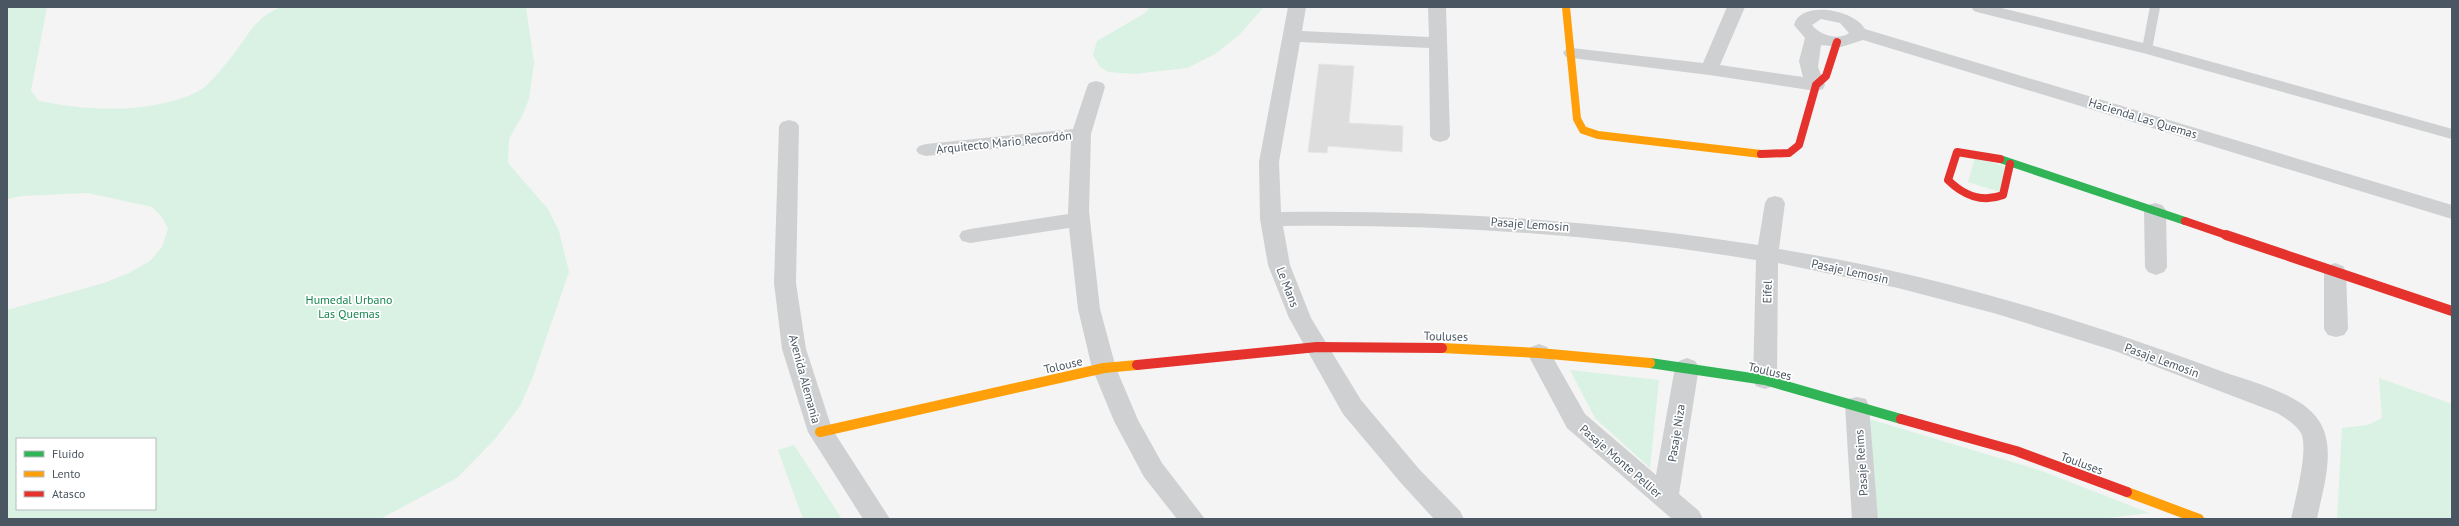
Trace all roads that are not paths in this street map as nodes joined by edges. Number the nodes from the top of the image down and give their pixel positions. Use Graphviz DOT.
graph roads {
  1 [pos="1297,7"];
  2 [pos="1437,7"];
  3 [pos="1566,7"];
  4 [pos="1736,7"];
  5 [pos="1977,7"];
  6 [pos="2155,7"];
  7 [pos="1858,33"];
  8 [pos="1291,36"];
  9 [pos="1815,37"];
  10 [pos="1837,42"];
  11 [pos="1438,43"];
  12 [pos="2147,49"];
  13 [pos="1572,53"];
  14 [pos="1710,70"];
  15 [pos="1816,85"];
  16 [pos="1096,87"];
  17 [pos="789,126"];
  18 [pos="1081,134"];
  19 [pos="2452,134"];
  20 [pos="1440,136"];
  21 [pos="926,150"];
  22 [pos="2010,164"];
  23 [pos="1775,203"];
  24 [pos="2428,204"];
  25 [pos="2452,208"];
  26 [pos="2155,210"];
  27 [pos="2452,212"];
  28 [pos="1079,219"];
  29 [pos="1271,219"];
  30 [pos="970,236"];
  31 [pos="1767,254"];
  32 [pos="2156,267"];
  33 [pos="2335,271"];
  34 [pos="2452,311"];
  35 [pos="2336,328"];
  36 [pos="1317,347"];
  37 [pos="1539,353"];
  38 [pos="1687,367"];
  39 [pos="1104,368"];
  40 [pos="1765,380"];
  41 [pos="1857,406"];
  42 [pos="820,432"];
  43 [pos="1666,499"];
  44 [pos="877,519"];
  45 [pos="1192,519"];
  46 [pos="1451,519"];
  47 [pos="1690,519"];
  48 [pos="1865,519"];
  49 [pos="2195,519"];
  50 [pos="2304,519"];
  1 -- 8 [label="street, Le Mans"];
  2 -- 11 [label="street"];
  3 -- 13 [label="street"];
  4 -- 14 [label="street"];
  5 -- 12 [label="lane"];
  6 -- 12 [label="lane"];
  7 -- 9 [label="street, Hacienda Las Quemas"];
  7 -- 10 [label="street"];
  7 -- 24 [label="street, Hacienda Las Quemas"];
  8 -- 11 [label="street"];
  8 -- 29 [label="street, Le Mans"];
  9 -- 10 [label="street"];
  9 -- 15 [label="street"];
  10 -- 15 [label="street"];
  11 -- 20 [label="street"];
  12 -- 19 [label="lane"];
  13 -- 14 [label="street"];
  13 -- 15 [label="street"];
  14 -- 15 [label="street"];
  16 -- 18 [label="street"];
  17 -- 42 [label="street, Avenida Alemania"];
  18 -- 21 [label="street, Arquitecto Mario Recordón"];
  18 -- 28 [label="street"];
  22 -- 22 [label="street"];
  22 -- 26 [label="street"];
  23 -- 31 [label="street, Eifel"];
  24 -- 25 [label="street"];
  24 -- 27 [label="street"];
  26 -- 32 [label="street"];
  26 -- 33 [label="street"];
  28 -- 30 [label="street"];
  28 -- 39 [label="street"];
  29 -- 31 [label="street, Pasaje Lemosin"];
  29 -- 36 [label="street, Le Mans"];
  31 -- 40 [label="street, Eifel"];
  31 -- 50 [label="street, Pasaje Lemosin"];
  33 -- 34 [label="street"];
  33 -- 35 [label="street"];
  36 -- 37 [label="street, Touluses"];
  36 -- 39 [label="street, Tolouse"];
  36 -- 46 [label="street, Le Mans"];
  37 -- 38 [label="street, Touluses"];
  37 -- 43 [label="street, Pasaje Monte Pellier"];
  38 -- 40 [label="street, Touluses"];
  38 -- 43 [label="street, Pasaje Niza"];
  39 -- 42 [label="street, Tolouse"];
  39 -- 45 [label="street"];
  40 -- 41 [label="street, Touluses"];
  41 -- 48 [label="street, Pasaje Reims"];
  41 -- 49 [label="street, Touluses"];
  42 -- 44 [label="street, Avenida Alemania"];
  43 -- 47 [label="street, Pasaje Monte Pellier"];
}
